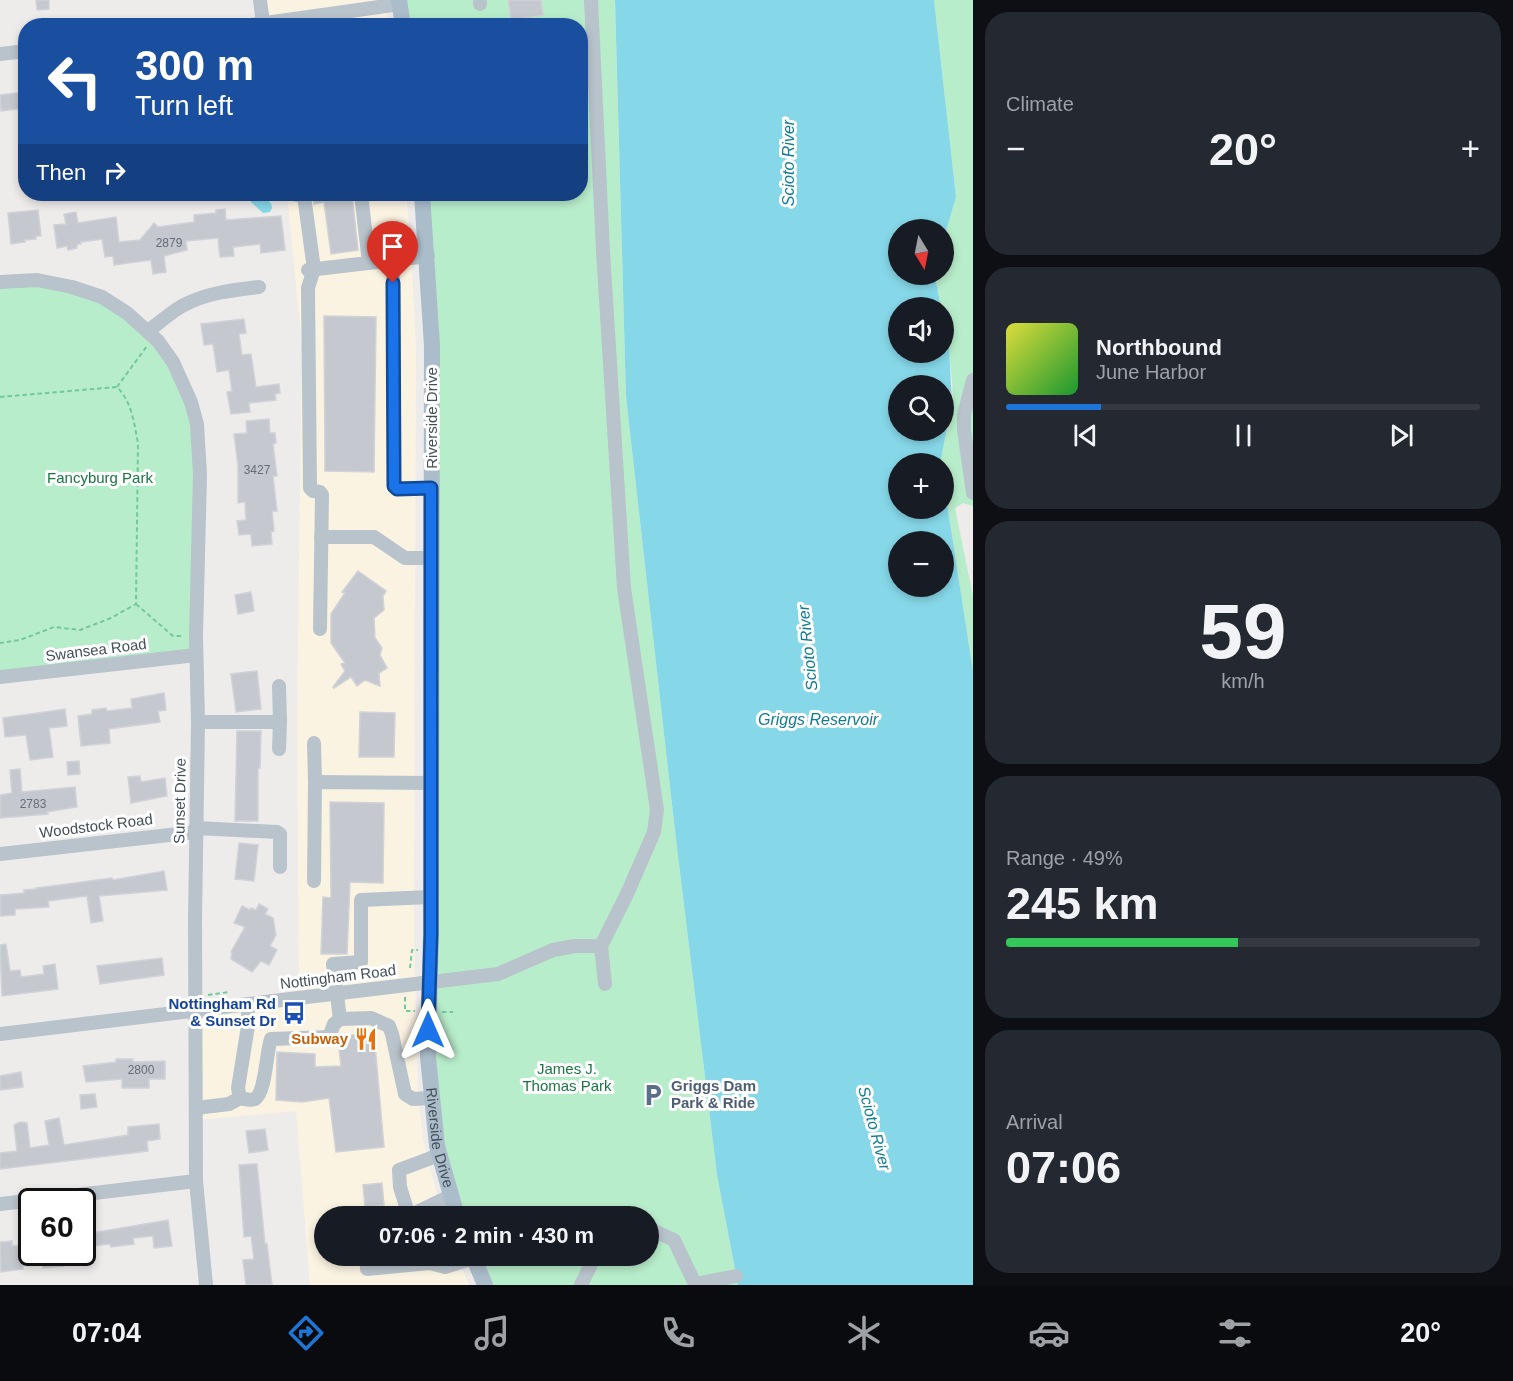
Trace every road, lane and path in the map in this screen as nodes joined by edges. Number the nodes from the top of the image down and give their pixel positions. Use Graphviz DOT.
graph roads {
  1 [pos="260,0"];
  2 [pos="591,0"];
  3 [pos="400,2"];
  4 [pos="262,18"];
  5 [pos="296,18"];
  6 [pos="401,18"];
  7 [pos="18,52"];
  8 [pos="0,54"];
  9 [pos="303,201"];
  10 [pos="362,201"];
  11 [pos="423,201"];
  12 [pos="428,256"];
  13 [pos="393,260"];
  14 [pos="369,263"];
  15 [pos="310,270"];
  16 [pos="0,282"];
  17 [pos="259,287"];
  18 [pos="147,338"];
  19 [pos="973,380"];
  20 [pos="117,387"];
  21 [pos="0,397"];
  22 [pos="431,488"];
  23 [pos="973,493"];
  24 [pos="321,537"];
  25 [pos="431,558"];
  26 [pos="136,604"];
  27 [pos="320,629"];
  28 [pos="189,636"];
  29 [pos="0,643"];
  30 [pos="196,655"];
  31 [pos="0,677"];
  32 [pos="279,686"];
  33 [pos="198,722"];
  34 [pos="280,722"];
  35 [pos="314,743"];
  36 [pos="279,749"];
  37 [pos="315,782"];
  38 [pos="431,783"];
  39 [pos="196,830"];
  40 [pos="0,854"];
  41 [pos="280,867"];
  42 [pos="314,881"];
  43 [pos="431,897"];
  44 [pos="601,946"];
  45 [pos="429,983"];
  46 [pos="605,984"];
  47 [pos="337,993"];
  48 [pos="248,1004"];
  49 [pos="196,1011"];
  50 [pos="340,1018"];
  51 [pos="248,1026"];
  52 [pos="0,1034"];
  53 [pos="271,1039"];
  54 [pos="240,1098"];
  55 [pos="431,1098"];
  56 [pos="196,1108"];
  57 [pos="439,1155"];
  58 [pos="196,1181"];
  59 [pos="450,1196"];
  60 [pos="0,1204"];
  61 [pos="454,1206"];
  62 [pos="659,1233"];
  63 [pos="367,1266"];
  64 [pos="398,1266"];
  65 [pos="477,1266"];
  66 [pos="590,1266"];
  67 [pos="736,1276"];
  68 [pos="206,1285"];
  69 [pos="484,1285"];
  70 [pos="581,1285"];
  1 -- 4 [label="street"];
  2 -- 44 [label="street"];
  3 -- 5 [label="street"];
  3 -- 6 [label="main road"];
  7 -- 8 [label="street"];
  9 -- 15 [label="street"];
  10 -- 14 [label="street"];
  11 -- 12 [label="main road, Riverside Drive"];
  12 -- 13 [label="street"];
  12 -- 22 [label="main road, Riverside Drive"];
  13 -- 14 [label="street"];
  13 -- 22 [label="street"];
  14 -- 15 [label="street"];
  15 -- 24 [label="street"];
  16 -- 18 [label="street, Sunset Drive"];
  17 -- 18 [label="street"];
  18 -- 20 [label="path"];
  18 -- 30 [label="street, Sunset Drive"];
  19 -- 23 [label="street"];
  20 -- 21 [label="path"];
  20 -- 26 [label="path"];
  22 -- 25 [label="main road, Riverside Drive"];
  24 -- 25 [label="street"];
  24 -- 27 [label="street"];
  25 -- 38 [label="main road, Riverside Drive"];
  26 -- 28 [label="path"];
  26 -- 29 [label="path"];
  30 -- 31 [label="street, Swansea Road"];
  30 -- 33 [label="street, Sunset Drive"];
  32 -- 34 [label="street"];
  33 -- 34 [label="street"];
  33 -- 39 [label="street, Sunset Drive"];
  34 -- 36 [label="street"];
  35 -- 37 [label="street"];
  37 -- 38 [label="street"];
  37 -- 42 [label="street"];
  38 -- 43 [label="main road, Riverside Drive"];
  39 -- 40 [label="street, Woodstock Road"];
  39 -- 41 [label="street, Woodstock Road"];
  39 -- 49 [label="street, Sunset Drive"];
  43 -- 45 [label="main road, Riverside Drive"];
  43 -- 47 [label="street"];
  44 -- 45 [label="street, Nottingham Road"];
  44 -- 46 [label="street"];
  45 -- 47 [label="street, Nottingham Road"];
  45 -- 55 [label="main road, Riverside Drive"];
  47 -- 48 [label="street, Nottingham Road"];
  47 -- 50 [label="street"];
  48 -- 49 [label="street, Nottingham Road"];
  48 -- 51 [label="street"];
  49 -- 52 [label="street, Nottingham Road"];
  49 -- 56 [label="street, Sunset Drive"];
  50 -- 53 [label="street"];
  50 -- 55 [label="street"];
  51 -- 53 [label="street"];
  51 -- 54 [label="street"];
  53 -- 54 [label="street"];
  54 -- 56 [label="street"];
  55 -- 57 [label="main road, Riverside Drive"];
  56 -- 58 [label="street, Sunset Drive"];
  57 -- 59 [label="main road, Riverside Drive"];
  57 -- 59 [label="street"];
  58 -- 60 [label="street"];
  58 -- 68 [label="street, Sunset Drive"];
  59 -- 61 [label="main road, Riverside Drive"];
  62 -- 67 [label="street"];
  63 -- 64 [label="street"];
  65 -- 69 [label="main road"];
  66 -- 70 [label="street"];
}
